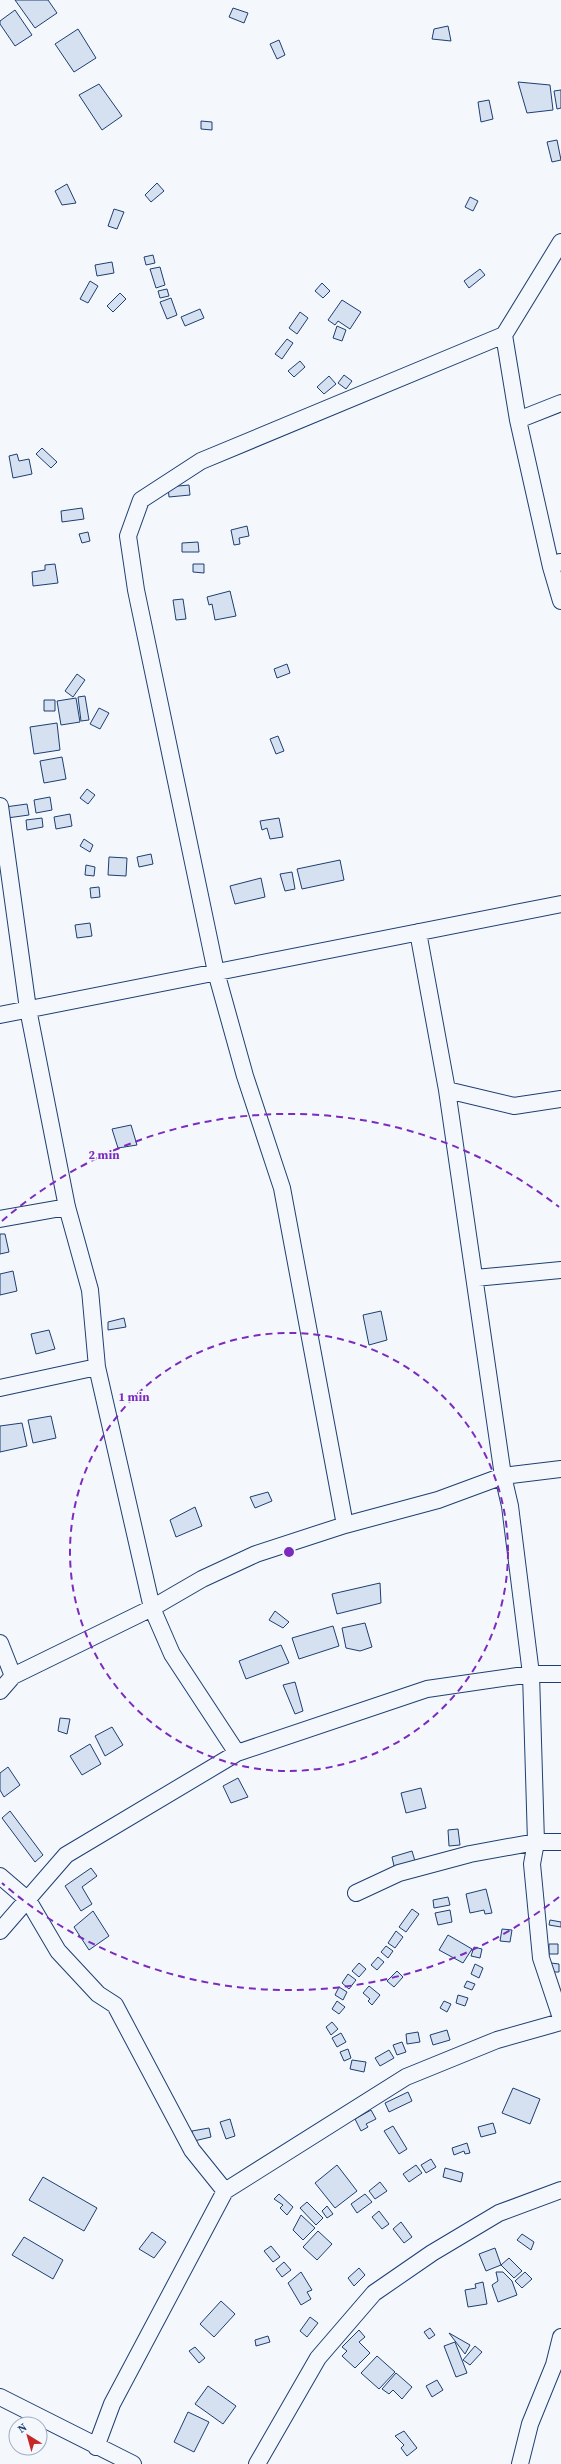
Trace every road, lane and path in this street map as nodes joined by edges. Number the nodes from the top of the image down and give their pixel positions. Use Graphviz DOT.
graph roads {
  1 [pos="561,242"];
  2 [pos="504,335"];
  3 [pos="561,403"];
  4 [pos="518,420"];
  5 [pos="556,564"];
  6 [pos="561,601"];
  7 [pos="0,806"];
  8 [pos="561,904"];
  9 [pos="418,932"];
  10 [pos="216,972"];
  11 [pos="28,1009"];
  12 [pos="0,1015"];
  13 [pos="447,1090"];
  14 [pos="561,1099"];
  15 [pos="67,1207"];
  16 [pos="0,1219"];
  17 [pos="561,1270"];
  18 [pos="475,1278"];
  19 [pos="97,1367"];
  20 [pos="0,1388"];
  21 [pos="561,1469"];
  22 [pos="503,1476"];
  23 [pos="345,1525"];
  24 [pos="152,1608"];
  25 [pos="0,1643"];
  26 [pos="532,1674"];
  27 [pos="561,1674"];
  28 [pos="13,1676"];
  29 [pos="0,1691"];
  30 [pos="237,1753"];
  31 [pos="536,1842"];
  32 [pos="561,1842"];
  33 [pos="0,1876"];
  34 [pos="356,1894"];
  35 [pos="28,1900"];
  36 [pos="0,1931"];
  37 [pos="561,2018"];
  38 [pos="561,2022"];
  39 [pos="225,2190"];
  40 [pos="561,2190"];
  41 [pos="561,2338"];
  42 [pos="0,2397"];
  43 [pos="96,2447"];
  44 [pos="133,2464"];
  45 [pos="257,2464"];
  46 [pos="520,2464"];
  1 -- 2 [label="street"];
  2 -- 4 [label="street"];
  2 -- 10 [label="street"];
  3 -- 4 [label="street"];
  4 -- 5 [label="street"];
  5 -- 6 [label="street"];
  7 -- 11 [label="street"];
  8 -- 9 [label="street"];
  9 -- 10 [label="street"];
  9 -- 13 [label="street"];
  10 -- 11 [label="street"];
  10 -- 23 [label="street"];
  11 -- 12 [label="street"];
  11 -- 15 [label="street"];
  13 -- 14 [label="street"];
  13 -- 18 [label="street"];
  15 -- 16 [label="street"];
  15 -- 19 [label="street"];
  17 -- 18 [label="street"];
  18 -- 22 [label="street"];
  19 -- 20 [label="street"];
  19 -- 24 [label="street"];
  21 -- 22 [label="street"];
  22 -- 23 [label="street"];
  22 -- 26 [label="street"];
  23 -- 24 [label="street"];
  24 -- 28 [label="street"];
  24 -- 30 [label="street"];
  25 -- 28 [label="street"];
  26 -- 27 [label="street"];
  26 -- 30 [label="street"];
  26 -- 31 [label="street"];
  28 -- 29 [label="street"];
  30 -- 35 [label="street"];
  31 -- 32 [label="street"];
  31 -- 34 [label="street"];
  31 -- 37 [label="street"];
  33 -- 35 [label="street"];
  35 -- 36 [label="street"];
  35 -- 39 [label="street"];
  38 -- 39 [label="street"];
  39 -- 43 [label="street"];
  40 -- 45 [label="street"];
  41 -- 46 [label="street"];
  42 -- 43 [label="street"];
  43 -- 44 [label="street"];
}
